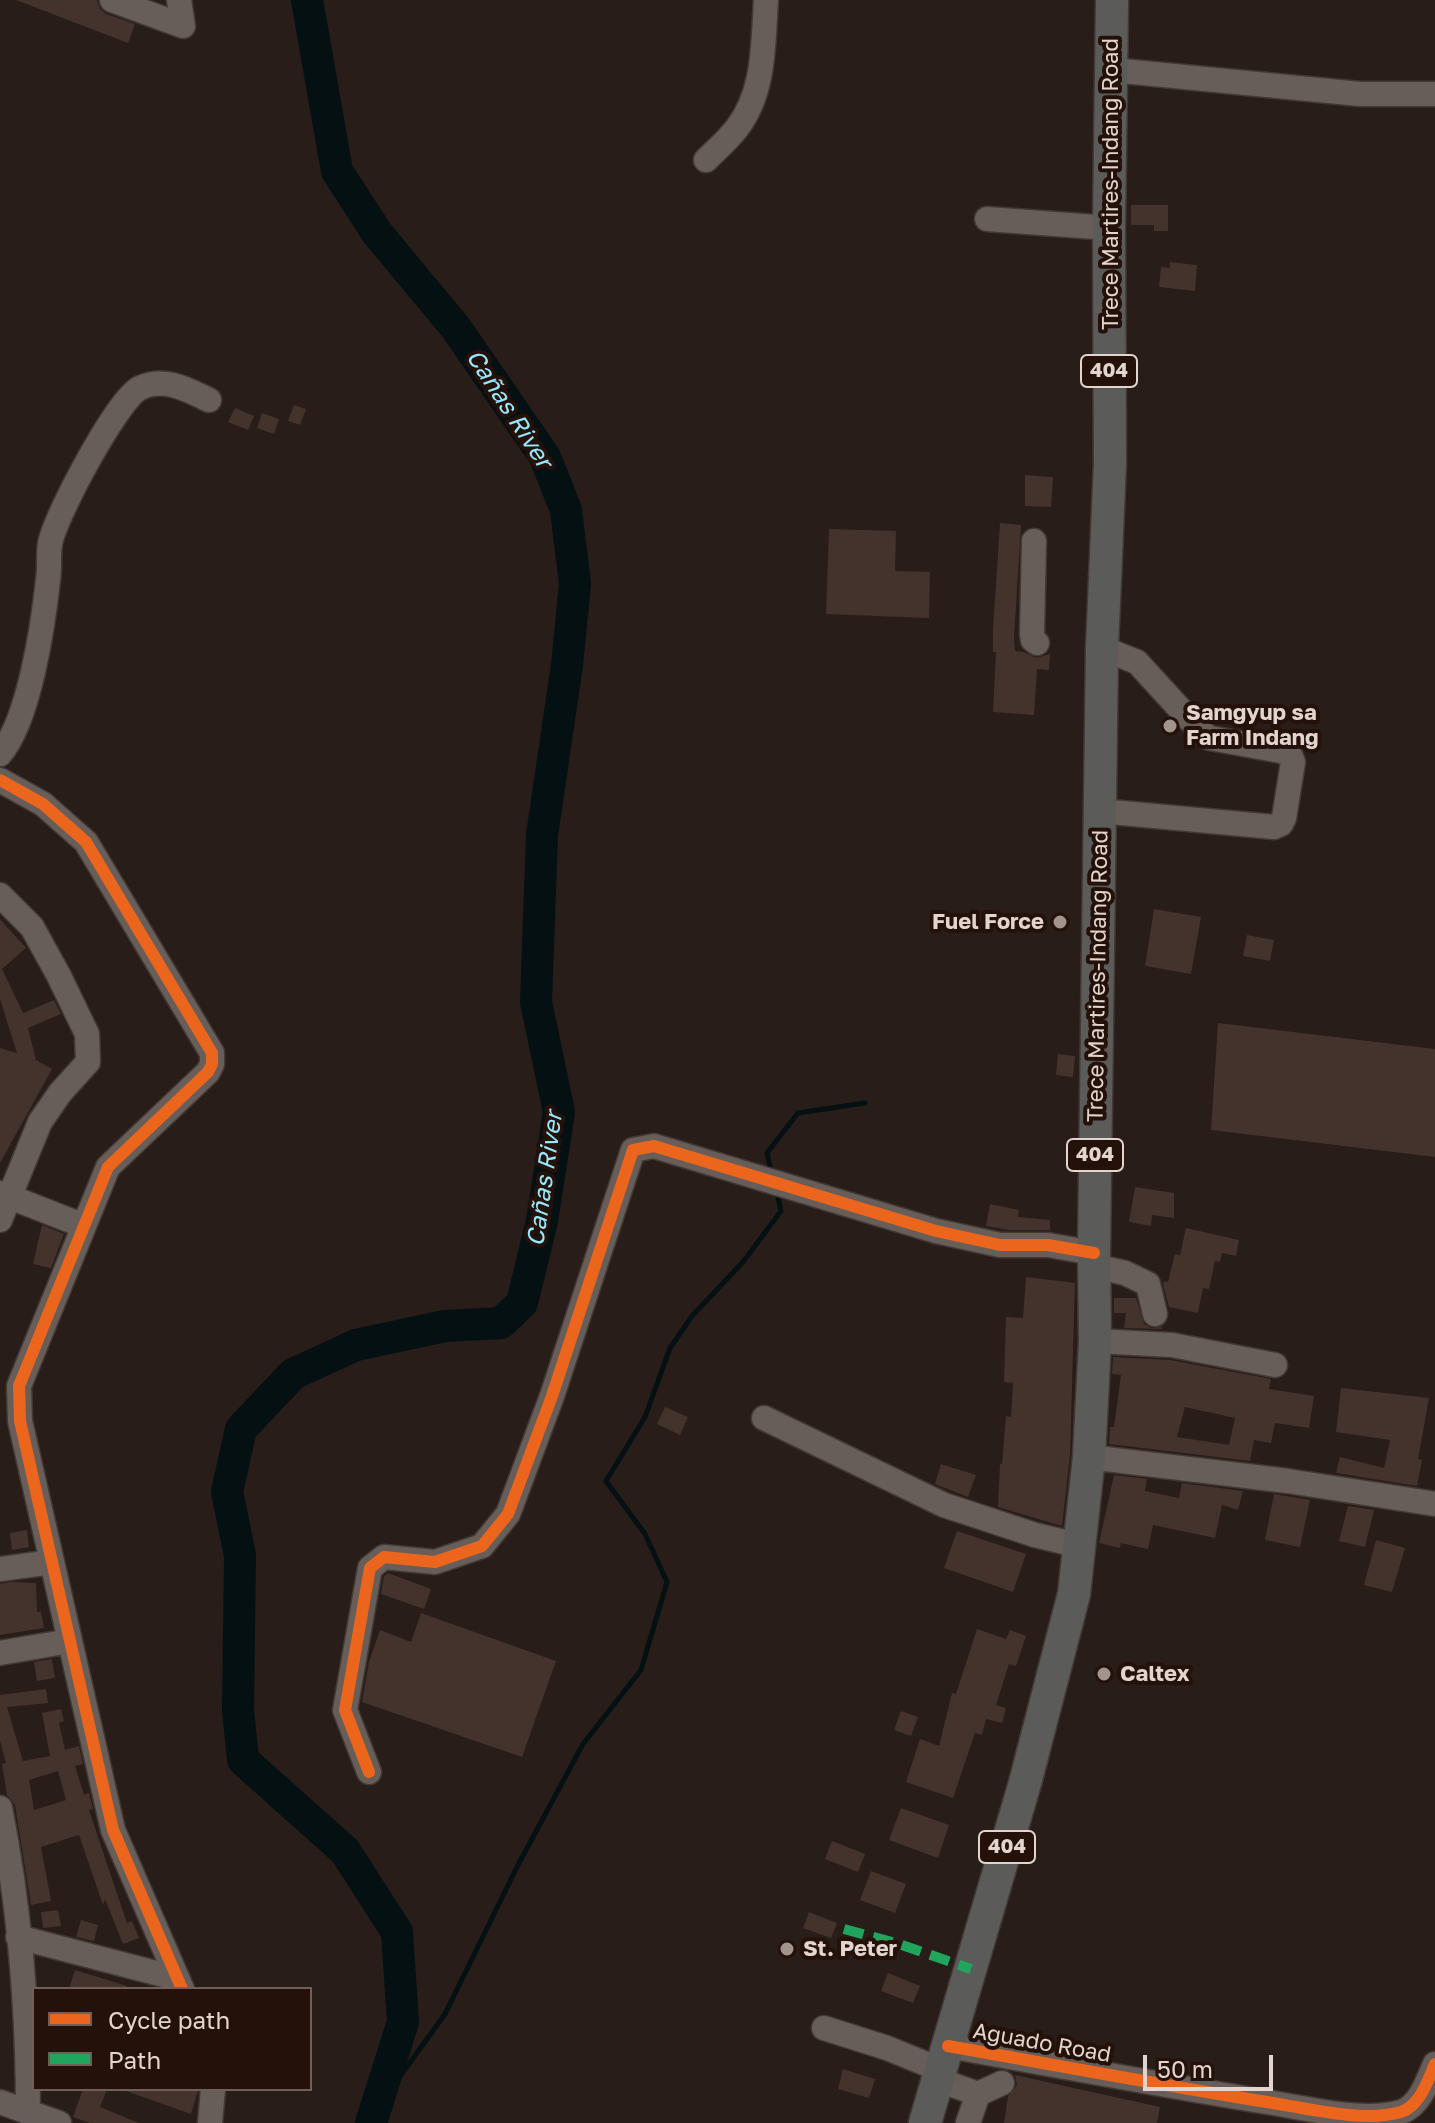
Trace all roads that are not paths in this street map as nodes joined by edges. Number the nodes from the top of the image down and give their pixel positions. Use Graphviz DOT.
graph roads {
  1 [pos="112,0"];
  2 [pos="179,0"];
  3 [pos="766,0"];
  4 [pos="1112,0"];
  5 [pos="1112,70"];
  6 [pos="1435,94"];
  7 [pos="706,160"];
  8 [pos="987,219"];
  9 [pos="1109,228"];
  10 [pos="209,400"];
  11 [pos="1034,541"];
  12 [pos="1037,643"];
  13 [pos="1102,648"];
  14 [pos="0,754"];
  15 [pos="0,780"];
  16 [pos="1100,811"];
  17 [pos="0,895"];
  18 [pos="5,1195"];
  19 [pos="0,1220"];
  20 [pos="84,1226"];
  21 [pos="1094,1260"];
  22 [pos="1155,1314"];
  23 [pos="1095,1341"];
  24 [pos="1275,1365"];
  25 [pos="764,1418"];
  26 [pos="1089,1457"];
  27 [pos="1435,1504"];
  28 [pos="1081,1546"];
  29 [pos="52,1562"];
  30 [pos="0,1569"];
  31 [pos="70,1641"];
  32 [pos="0,1653"];
  33 [pos="369,1772"];
  34 [pos="0,1808"];
  35 [pos="18,1937"];
  36 [pos="179,1984"];
  37 [pos="824,2028"];
  38 [pos="31,2030"];
  39 [pos="1435,2064"];
  40 [pos="943,2066"];
  41 [pos="1002,2083"];
  42 [pos="213,2091"];
  43 [pos="978,2094"];
  44 [pos="0,2102"];
  45 [pos="28,2113"];
  46 [pos="59,2123"];
  47 [pos="210,2123"];
  48 [pos="925,2123"];
  49 [pos="968,2123"];
  1 -- 2 [label="street"];
  3 -- 7 [label="street"];
  4 -- 5 [label="main road, Trece Martires-Indang Road / 404"];
  5 -- 6 [label="street"];
  5 -- 9 [label="main road, Trece Martires-Indang Road / 404"];
  8 -- 9 [label="street"];
  9 -- 13 [label="main road, Trece Martires-Indang Road / 404"];
  10 -- 14 [label="street"];
  11 -- 12 [label="street"];
  13 -- 16 [label="main road, Trece Martires-Indang Road / 404"];
  13 -- 16 [label="street"];
  15 -- 20 [label="street"];
  16 -- 21 [label="main road, Trece Martires-Indang Road / 404"];
  17 -- 18 [label="street"];
  18 -- 19 [label="street"];
  18 -- 20 [label="street"];
  20 -- 29 [label="street"];
  21 -- 22 [label="street"];
  21 -- 23 [label="main road, Trece Martires-Indang Road / 404"];
  21 -- 33 [label="street"];
  23 -- 24 [label="street"];
  23 -- 26 [label="main road, Trece Martires-Indang Road / 404"];
  25 -- 28 [label="street"];
  26 -- 27 [label="street"];
  26 -- 28 [label="main road, Trece Martires-Indang Road / 404"];
  28 -- 40 [label="main road, Trece Martires-Indang Road / 404"];
  29 -- 30 [label="street"];
  29 -- 31 [label="street"];
  31 -- 32 [label="street"];
  31 -- 36 [label="street"];
  34 -- 35 [label="street"];
  35 -- 36 [label="street"];
  35 -- 38 [label="street"];
  37 -- 40 [label="street"];
  38 -- 45 [label="street"];
  39 -- 40 [label="street, Aguado Road"];
  40 -- 43 [label="street"];
  40 -- 48 [label="main road, Trece Martires-Indang Road / 404"];
  41 -- 43 [label="street"];
  42 -- 47 [label="street"];
  43 -- 49 [label="street"];
  44 -- 45 [label="street"];
  45 -- 46 [label="street"];
}
